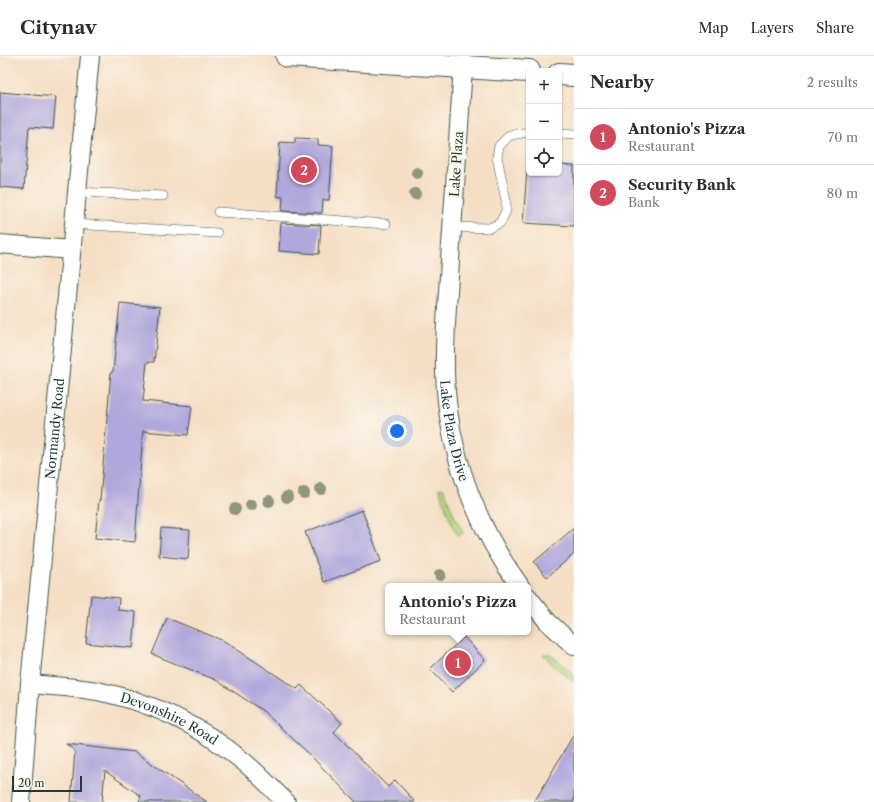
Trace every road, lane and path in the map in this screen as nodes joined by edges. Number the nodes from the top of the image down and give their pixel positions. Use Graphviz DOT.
graph roads {
  1 [pos="90,56"];
  2 [pos="287,56"];
  3 [pos="463,67"];
  4 [pos="526,72"];
  5 [pos="562,74"];
  6 [pos="574,75"];
  7 [pos="526,132"];
  8 [pos="562,133"];
  9 [pos="574,134"];
  10 [pos="77,192"];
  11 [pos="163,196"];
  12 [pos="218,212"];
  13 [pos="74,224"];
  14 [pos="386,224"];
  15 [pos="452,227"];
  16 [pos="217,233"];
  17 [pos="0,244"];
  18 [pos="71,250"];
  19 [pos="450,261"];
  20 [pos="518,583"];
  21 [pos="531,601"];
  22 [pos="574,646"];
  23 [pos="30,684"];
  24 [pos="21,802"];
  25 [pos="286,802"];
  1 -- 10 [label="street, Normandy Road"];
  2 -- 3 [label="main road"];
  3 -- 4 [label="main road"];
  3 -- 15 [label="street, Lake Plaza"];
  5 -- 6 [label="main road"];
  7 -- 15 [label="lane"];
  8 -- 9 [label="lane"];
  10 -- 11 [label="lane"];
  10 -- 13 [label="street, Normandy Road"];
  12 -- 14 [label="lane"];
  13 -- 16 [label="lane"];
  13 -- 18 [label="street, Normandy Road"];
  15 -- 19 [label="street, Lake Plaza"];
  17 -- 18 [label="street"];
  18 -- 23 [label="street, Normandy Road"];
  19 -- 20 [label="street, Lake Plaza Drive"];
  21 -- 22 [label="street"];
  23 -- 24 [label="street, Normandy Road"];
  23 -- 25 [label="street, Devonshire Road"];
}
